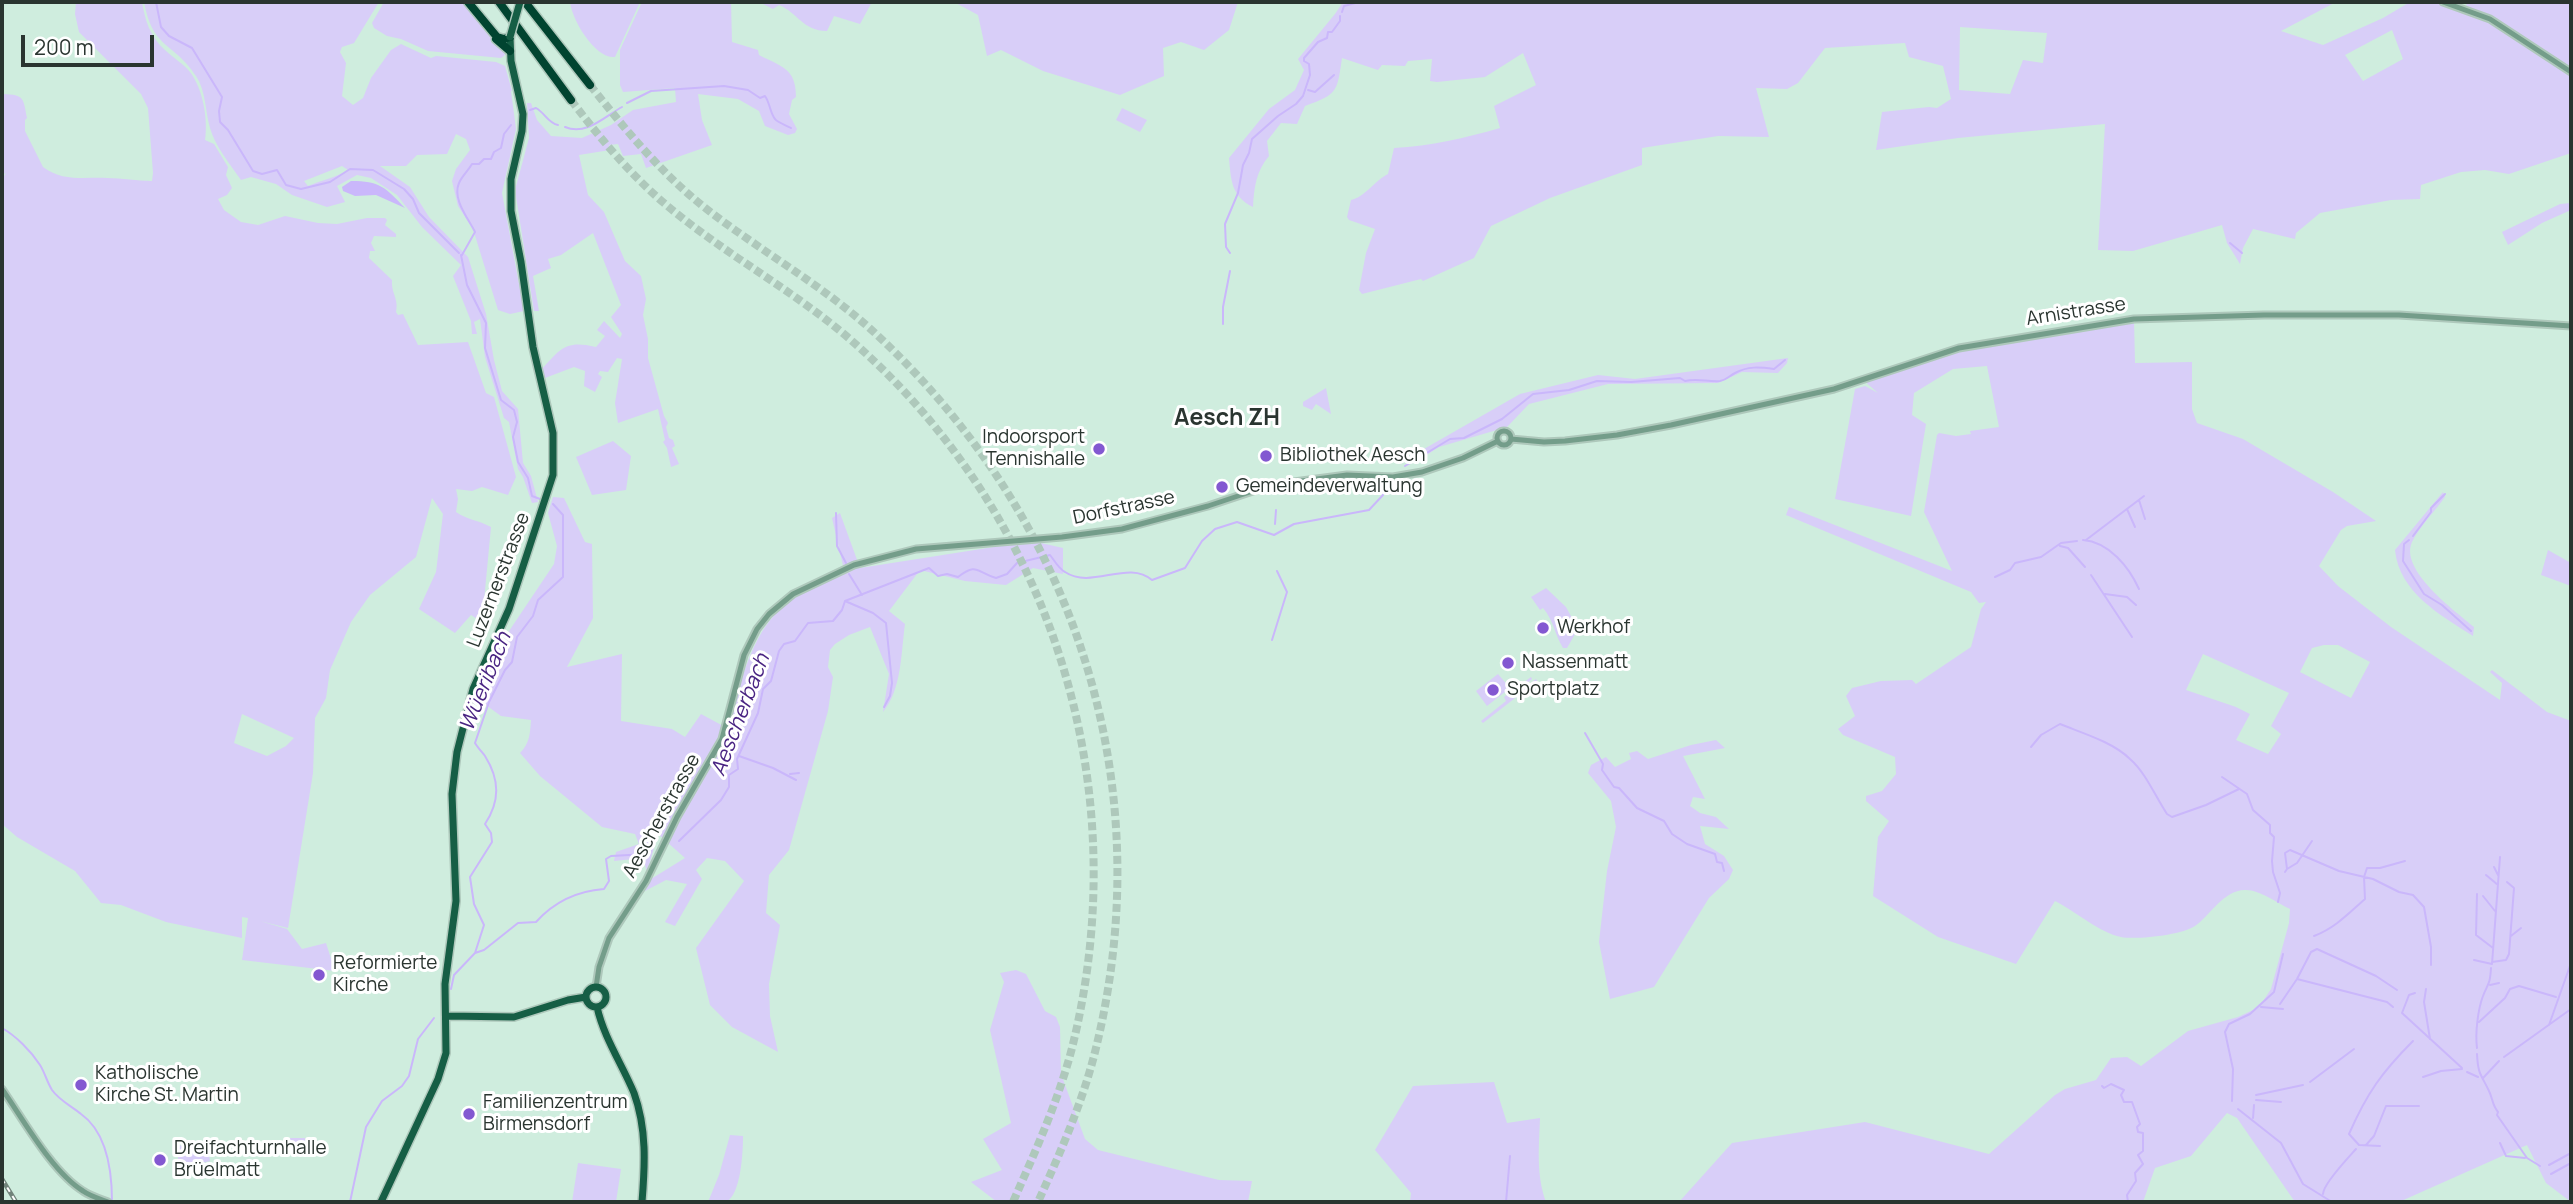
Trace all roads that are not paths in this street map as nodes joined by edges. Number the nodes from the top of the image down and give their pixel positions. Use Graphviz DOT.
graph roads {
  1 [pos="468,2"];
  2 [pos="493,2"];
  3 [pos="499,2"];
  4 [pos="522,2"];
  5 [pos="2443,2"];
  6 [pos="489,28"];
  7 [pos="510,37"];
  8 [pos="510,51"];
  9 [pos="537,54"];
  10 [pos="2571,72"];
  11 [pos="590,85"];
  12 [pos="571,100"];
  13 [pos="2571,326"];
  14 [pos="1511,439"];
  15 [pos="1498,441"];
  16 [pos="744,655"];
  17 [pos="596,987"];
  18 [pos="586,998"];
  19 [pos="597,1007"];
  20 [pos="447,1016"];
  21 [pos="2,1089"];
  22 [pos="108,1202"];
  23 [pos="381,1202"];
  24 [pos="642,1202"];
  1 -- 6 [label="highway"];
  2 -- 9 [label="highway"];
  3 -- 9 [label="highway"];
  4 -- 7 [label="main road, Luzernerstrasse, bridge"];
  4 -- 11 [label="highway"];
  5 -- 10 [label="street"];
  6 -- 7 [label="highway, bridge"];
  6 -- 8 [label="highway"];
  7 -- 8 [label="main road, Luzernerstrasse"];
  8 -- 20 [label="main road, Luzernerstrasse"];
  9 -- 12 [label="highway"];
  13 -- 14 [label="street, Arnistrasse"];
  14 -- 15 [label="street"];
  14 -- 15 [label="street"];
  15 -- 16 [label="street, Dorfstrasse"];
  16 -- 17 [label="street, Aescherstrasse"];
  17 -- 18 [label="main road"];
  17 -- 19 [label="main road"];
  18 -- 19 [label="main road"];
  18 -- 20 [label="main road"];
  19 -- 24 [label="main road"];
  20 -- 23 [label="main road, Luzernerstrasse"];
  21 -- 22 [label="street"];
}
